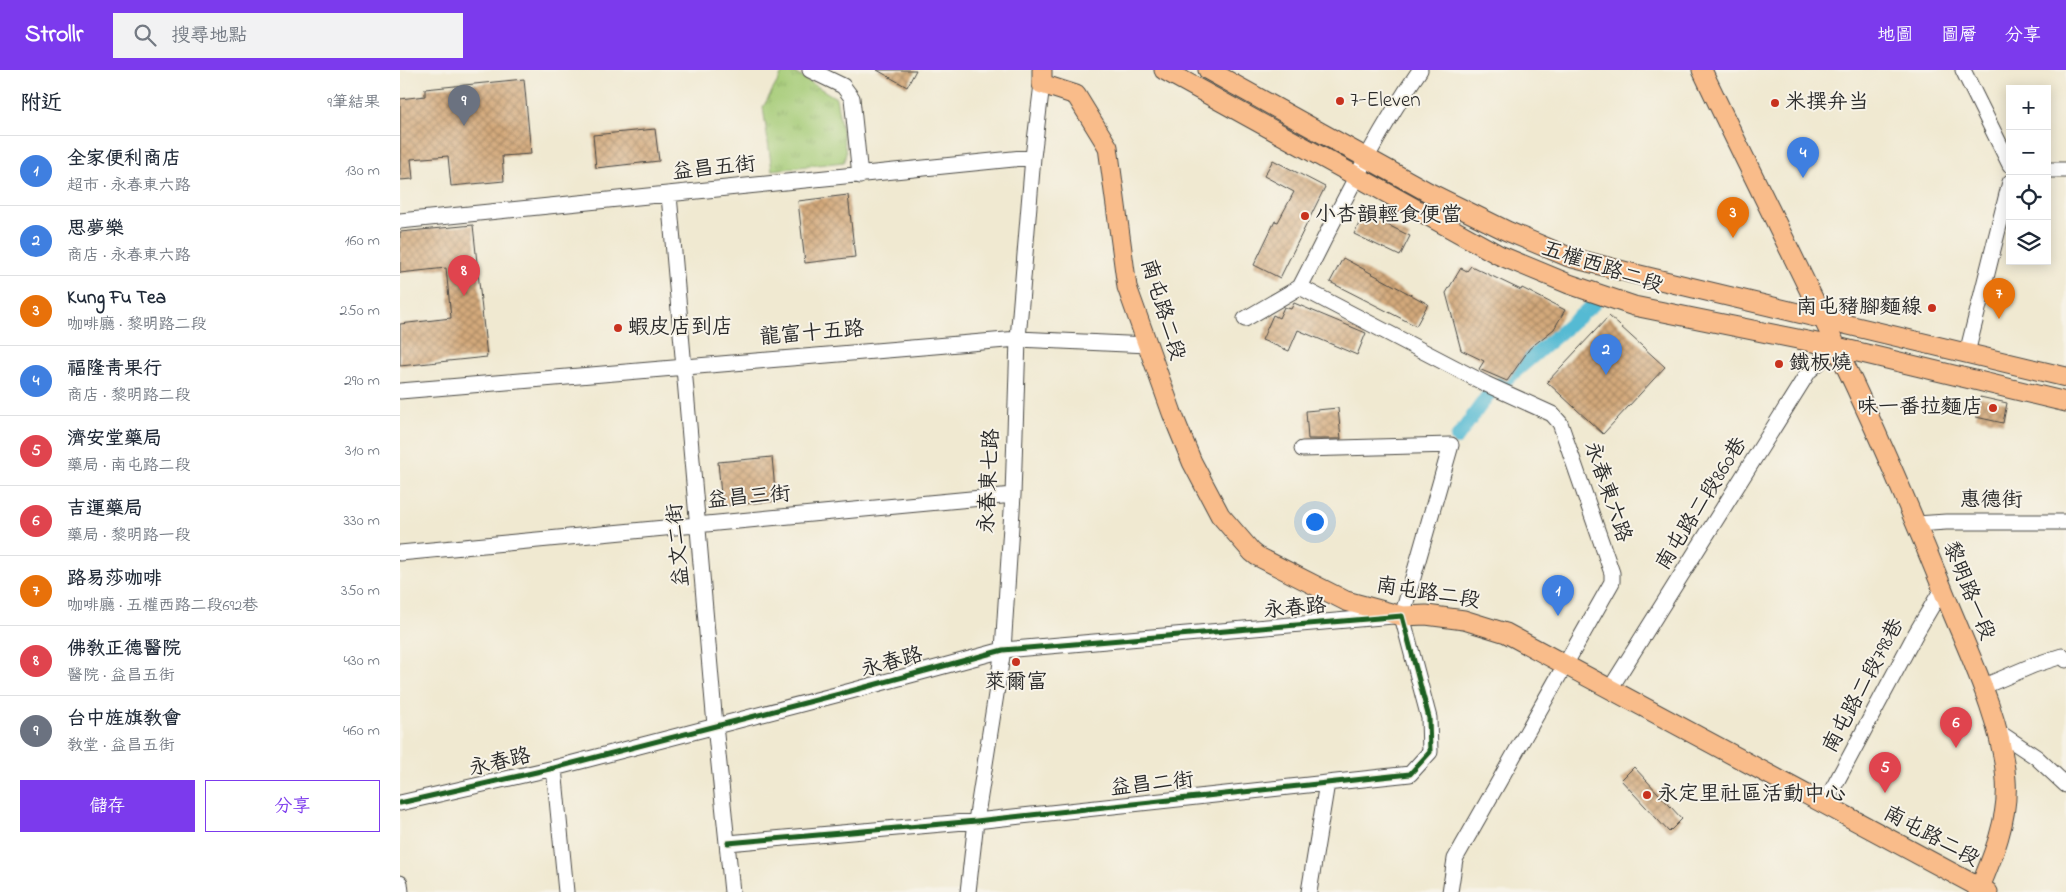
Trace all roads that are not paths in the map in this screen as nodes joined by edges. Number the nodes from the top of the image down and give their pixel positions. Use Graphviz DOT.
graph roads {
  1 [pos="810,70"];
  2 [pos="1164,70"];
  3 [pos="1208,70"];
  4 [pos="1420,70"];
  5 [pos="1702,70"];
  6 [pos="1963,70"];
  7 [pos="1042,77"];
  8 [pos="1033,157"];
  9 [pos="2006,157"];
  10 [pos="1366,158"];
  11 [pos="2051,170"];
  12 [pos="2066,170"];
  13 [pos="860,176"];
  14 [pos="1356,177"];
  15 [pos="669,195"];
  16 [pos="2006,198"];
  17 [pos="400,222"];
  18 [pos="1300,287"];
  19 [pos="1245,318"];
  20 [pos="1822,318"];
  21 [pos="1018,339"];
  22 [pos="1148,344"];
  23 [pos="1837,347"];
  24 [pos="1967,353"];
  25 [pos="682,366"];
  26 [pos="2066,377"];
  27 [pos="400,390"];
  28 [pos="2066,402"];
  29 [pos="1302,449"];
  30 [pos="1013,496"];
  31 [pos="2066,522"];
  32 [pos="699,524"];
  33 [pos="1917,524"];
  34 [pos="400,552"];
  35 [pos="1942,589"];
  36 [pos="1402,616"];
  37 [pos="1002,650"];
  38 [pos="2066,660"];
  39 [pos="1566,666"];
  40 [pos="1982,687"];
  41 [pos="1610,689"];
  42 [pos="715,725"];
  43 [pos="1997,731"];
  44 [pos="554,768"];
  45 [pos="1327,783"];
  46 [pos="2066,785"];
  47 [pos="400,803"];
  48 [pos="1824,805"];
  49 [pos="976,821"];
  50 [pos="728,843"];
  51 [pos="400,883"];
  52 [pos="1982,891"];
  53 [pos="401,892"];
  54 [pos="566,892"];
  55 [pos="732,892"];
  56 [pos="968,892"];
  57 [pos="1309,892"];
  58 [pos="1450,892"];
  1 -- 13 [label="street"];
  2 -- 14 [label="main road, 五權西路二段"];
  3 -- 10 [label="main road, 五權西路二段"];
  4 -- 10 [label="street"];
  5 -- 20 [label="main road, 黎明路一段"];
  6 -- 9 [label="street"];
  7 -- 8 [label="street, 永春東七路"];
  7 -- 22 [label="main road, 南屯路二段"];
  8 -- 13 [label="street, 益昌五街"];
  8 -- 21 [label="street, 永春東七路"];
  10 -- 14 [label="street"];
  10 -- 20 [label="main road, 五權西路二段"];
  11 -- 12 [label="street"];
  13 -- 15 [label="street, 益昌五街"];
  14 -- 18 [label="street"];
  14 -- 23 [label="main road, 五權西路二段"];
  15 -- 17 [label="street, 益昌五街"];
  15 -- 25 [label="street, 益文二街"];
  16 -- 24 [label="street"];
  18 -- 19 [label="street"];
  18 -- 39 [label="street, 永春東六路"];
  20 -- 23 [label="main road, 黎明路一段"];
  20 -- 24 [label="main road, 五權西路二段"];
  21 -- 22 [label="street, 龍富十五路"];
  21 -- 25 [label="street, 龍富十五路"];
  21 -- 30 [label="street, 永春東七路"];
  22 -- 36 [label="main road, 南屯路二段"];
  23 -- 28 [label="main road, 五權西路二段"];
  23 -- 33 [label="main road, 黎明路一段"];
  23 -- 41 [label="street, 南屯路二段860巷"];
  24 -- 26 [label="main road, 五權西路二段"];
  25 -- 27 [label="street, 龍富十五路"];
  25 -- 32 [label="street, 益文二街"];
  29 -- 36 [label="street"];
  30 -- 32 [label="street, 益昌三街"];
  30 -- 37 [label="street, 永春東七路"];
  31 -- 33 [label="street, 惠德街"];
  32 -- 34 [label="street, 益昌三街"];
  32 -- 42 [label="street, 益文二街"];
  33 -- 35 [label="main road, 黎明路一段"];
  35 -- 40 [label="main road, 黎明路一段"];
  35 -- 48 [label="street, 南屯路二段798巷"];
  36 -- 37 [label="street, 永春路"];
  36 -- 39 [label="main road, 南屯路二段"];
  36 -- 45 [label="street, 益昌二街"];
  37 -- 42 [label="street, 永春路"];
  37 -- 49 [label="street, 永春東七路"];
  38 -- 40 [label="street"];
  39 -- 41 [label="main road, 南屯路二段"];
  39 -- 58 [label="street, 永春東六路"];
  40 -- 43 [label="main road, 黎明路一段"];
  41 -- 48 [label="main road, 南屯路二段"];
  42 -- 44 [label="street, 永春路"];
  42 -- 50 [label="street, 益文二街"];
  43 -- 46 [label="street"];
  43 -- 52 [label="main road, 黎明路一段"];
  44 -- 47 [label="street, 永春路"];
  44 -- 54 [label="street"];
  45 -- 49 [label="street, 益昌二街"];
  45 -- 57 [label="street"];
  48 -- 52 [label="main road, 南屯路二段"];
  49 -- 50 [label="street, 益昌二街"];
  49 -- 56 [label="street, 永春東七路"];
  50 -- 55 [label="street, 益文二街"];
  51 -- 53 [label="street"];
}
